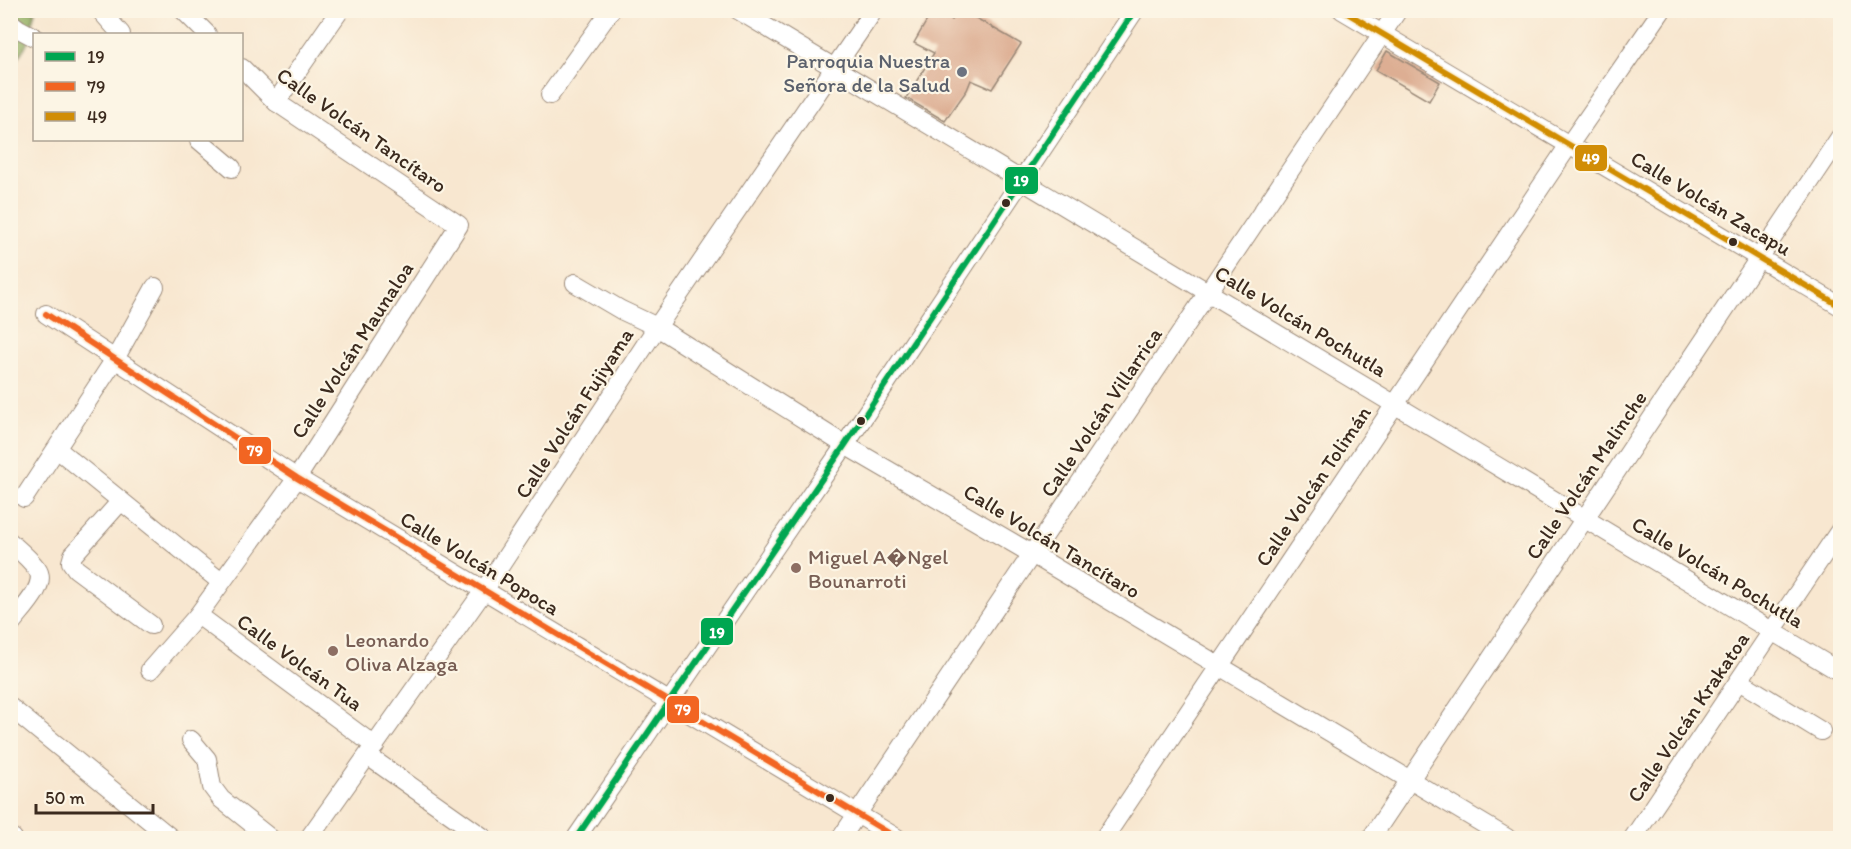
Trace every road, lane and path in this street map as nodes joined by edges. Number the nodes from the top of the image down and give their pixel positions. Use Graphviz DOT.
graph roads {
  1 [pos="100,10"];
  2 [pos="183,10"];
  3 [pos="340,10"];
  4 [pos="610,10"];
  5 [pos="738,10"];
  6 [pos="874,10"];
  7 [pos="1135,10"];
  8 [pos="1342,10"];
  9 [pos="1398,10"];
  10 [pos="1662,10"];
  11 [pos="10,21"];
  12 [pos="120,33"];
  13 [pos="206,33"];
  14 [pos="1382,34"];
  15 [pos="33,36"];
  16 [pos="836,68"];
  17 [pos="243,69"];
  18 [pos="550,95"];
  19 [pos="276,102"];
  20 [pos="1840,137"];
  21 [pos="200,141"];
  22 [pos="1569,145"];
  23 [pos="232,168"];
  24 [pos="1022,180"];
  25 [pos="459,225"];
  26 [pos="1760,258"];
  27 [pos="575,283"];
  28 [pos="155,287"];
  29 [pos="1209,292"];
  30 [pos="1840,306"];
  31 [pos="46,314"];
  32 [pos="657,327"];
  33 [pos="115,359"];
  34 [pos="1395,404"];
  35 [pos="845,445"];
  36 [pos="57,449"];
  37 [pos="297,478"];
  38 [pos="24,498"];
  39 [pos="121,501"];
  40 [pos="1584,518"];
  41 [pos="1840,530"];
  42 [pos="10,542"];
  43 [pos="1032,554"];
  44 [pos="221,582"];
  45 [pos="483,592"];
  46 [pos="198,615"];
  47 [pos="10,625"];
  48 [pos="151,625"];
  49 [pos="1773,631"];
  50 [pos="1220,668"];
  51 [pos="150,670"];
  52 [pos="1840,672"];
  53 [pos="1739,681"];
  54 [pos="669,703"];
  55 [pos="10,707"];
  56 [pos="1821,731"];
  57 [pos="191,740"];
  58 [pos="371,751"];
  59 [pos="1410,781"];
  60 [pos="858,815"];
  61 [pos="149,832"];
  62 [pos="171,838"];
  63 [pos="270,838"];
  64 [pos="309,838"];
  65 [pos="484,838"];
  66 [pos="576,838"];
  67 [pos="841,838"];
  68 [pos="897,838"];
  69 [pos="1104,838"];
  70 [pos="1371,838"];
  71 [pos="1507,838"];
  72 [pos="1633,838"];
  1 -- 12 [label="street"];
  2 -- 13 [label="street"];
  3 -- 19 [label="street"];
  4 -- 18 [label="street"];
  5 -- 16 [label="street, Calle Volcán Pochutla"];
  6 -- 16 [label="street, Calle Volcán Fujiyama"];
  7 -- 24 [label="street"];
  8 -- 14 [label="street, Calle Volcán Zacapu"];
  9 -- 14 [label="street, Calle Volcán Villarrica"];
  10 -- 22 [label="street, Calle Volcán Tolimán"];
  11 -- 15 [label="street"];
  14 -- 22 [label="street, Calle Volcán Zacapu"];
  14 -- 29 [label="street, Calle Volcán Villarrica"];
  16 -- 24 [label="street, Calle Volcán Pochutla"];
  16 -- 32 [label="street, Calle Volcán Fujiyama"];
  17 -- 19 [label="street, Calle Volcán Tancítaro"];
  19 -- 25 [label="street, Calle Volcán Tancítaro"];
  20 -- 26 [label="street, Calle Volcán Malinche"];
  21 -- 23 [label="street"];
  22 -- 26 [label="street, Calle Volcán Zacapu"];
  22 -- 34 [label="street, Calle Volcán Tolimán"];
  24 -- 29 [label="street, Calle Volcán Pochutla"];
  24 -- 35 [label="street"];
  25 -- 37 [label="street, Calle Volcán Maunaloa"];
  26 -- 30 [label="street, Calle Volcán Zacapu"];
  26 -- 40 [label="street, Calle Volcán Malinche"];
  27 -- 32 [label="street, Calle Volcán Tancítaro"];
  28 -- 33 [label="street"];
  29 -- 34 [label="street, Calle Volcán Pochutla"];
  29 -- 43 [label="street, Calle Volcán Villarrica"];
  31 -- 33 [label="street, Calle Volcán Popoca"];
  32 -- 35 [label="street, Calle Volcán Tancítaro"];
  32 -- 45 [label="street, Calle Volcán Fujiyama"];
  33 -- 36 [label="street"];
  33 -- 37 [label="street, Calle Volcán Popoca"];
  34 -- 40 [label="street, Calle Volcán Pochutla"];
  34 -- 50 [label="street, Calle Volcán Tolimán"];
  35 -- 43 [label="street, Calle Volcán Tancítaro"];
  35 -- 54 [label="street"];
  36 -- 38 [label="street"];
  36 -- 39 [label="street"];
  37 -- 44 [label="street, Calle Volcán Maunaloa"];
  37 -- 45 [label="street, Calle Volcán Popoca"];
  39 -- 44 [label="street"];
  39 -- 48 [label="street"];
  40 -- 49 [label="street, Calle Volcán Pochutla"];
  40 -- 59 [label="street, Calle Volcán Malinche"];
  41 -- 49 [label="street, Calle Volcán Krakatoa"];
  42 -- 47 [label="street"];
  43 -- 50 [label="street, Calle Volcán Tancítaro"];
  43 -- 60 [label="street, Calle Volcán Villarrica"];
  44 -- 46 [label="street, Calle Volcán Maunaloa"];
  45 -- 54 [label="street, Calle Volcán Popoca"];
  45 -- 58 [label="street, Calle Volcán Fujiyama"];
  46 -- 51 [label="street, Calle Volcán Maunaloa"];
  46 -- 58 [label="street, Calle Volcán Tua"];
  49 -- 52 [label="street, Calle Volcán Pochutla"];
  49 -- 53 [label="street, Calle Volcán Krakatoa"];
  50 -- 59 [label="street, Calle Volcán Tancítaro"];
  50 -- 69 [label="street, Calle Volcán Tolimán"];
  53 -- 56 [label="street"];
  53 -- 72 [label="street, Calle Volcán Krakatoa"];
  54 -- 60 [label="street, Calle Volcán Popoca"];
  54 -- 66 [label="street"];
  55 -- 61 [label="street"];
  57 -- 63 [label="street"];
  58 -- 64 [label="street, Calle Volcán Fujiyama"];
  58 -- 65 [label="street, Calle Volcán Tua"];
  59 -- 70 [label="street, Calle Volcán Malinche"];
  59 -- 71 [label="street, Calle Volcán Tancítaro"];
  60 -- 67 [label="street, Calle Volcán Villarrica"];
  60 -- 68 [label="street, Calle Volcán Popoca"];
  61 -- 62 [label="street"];
}
